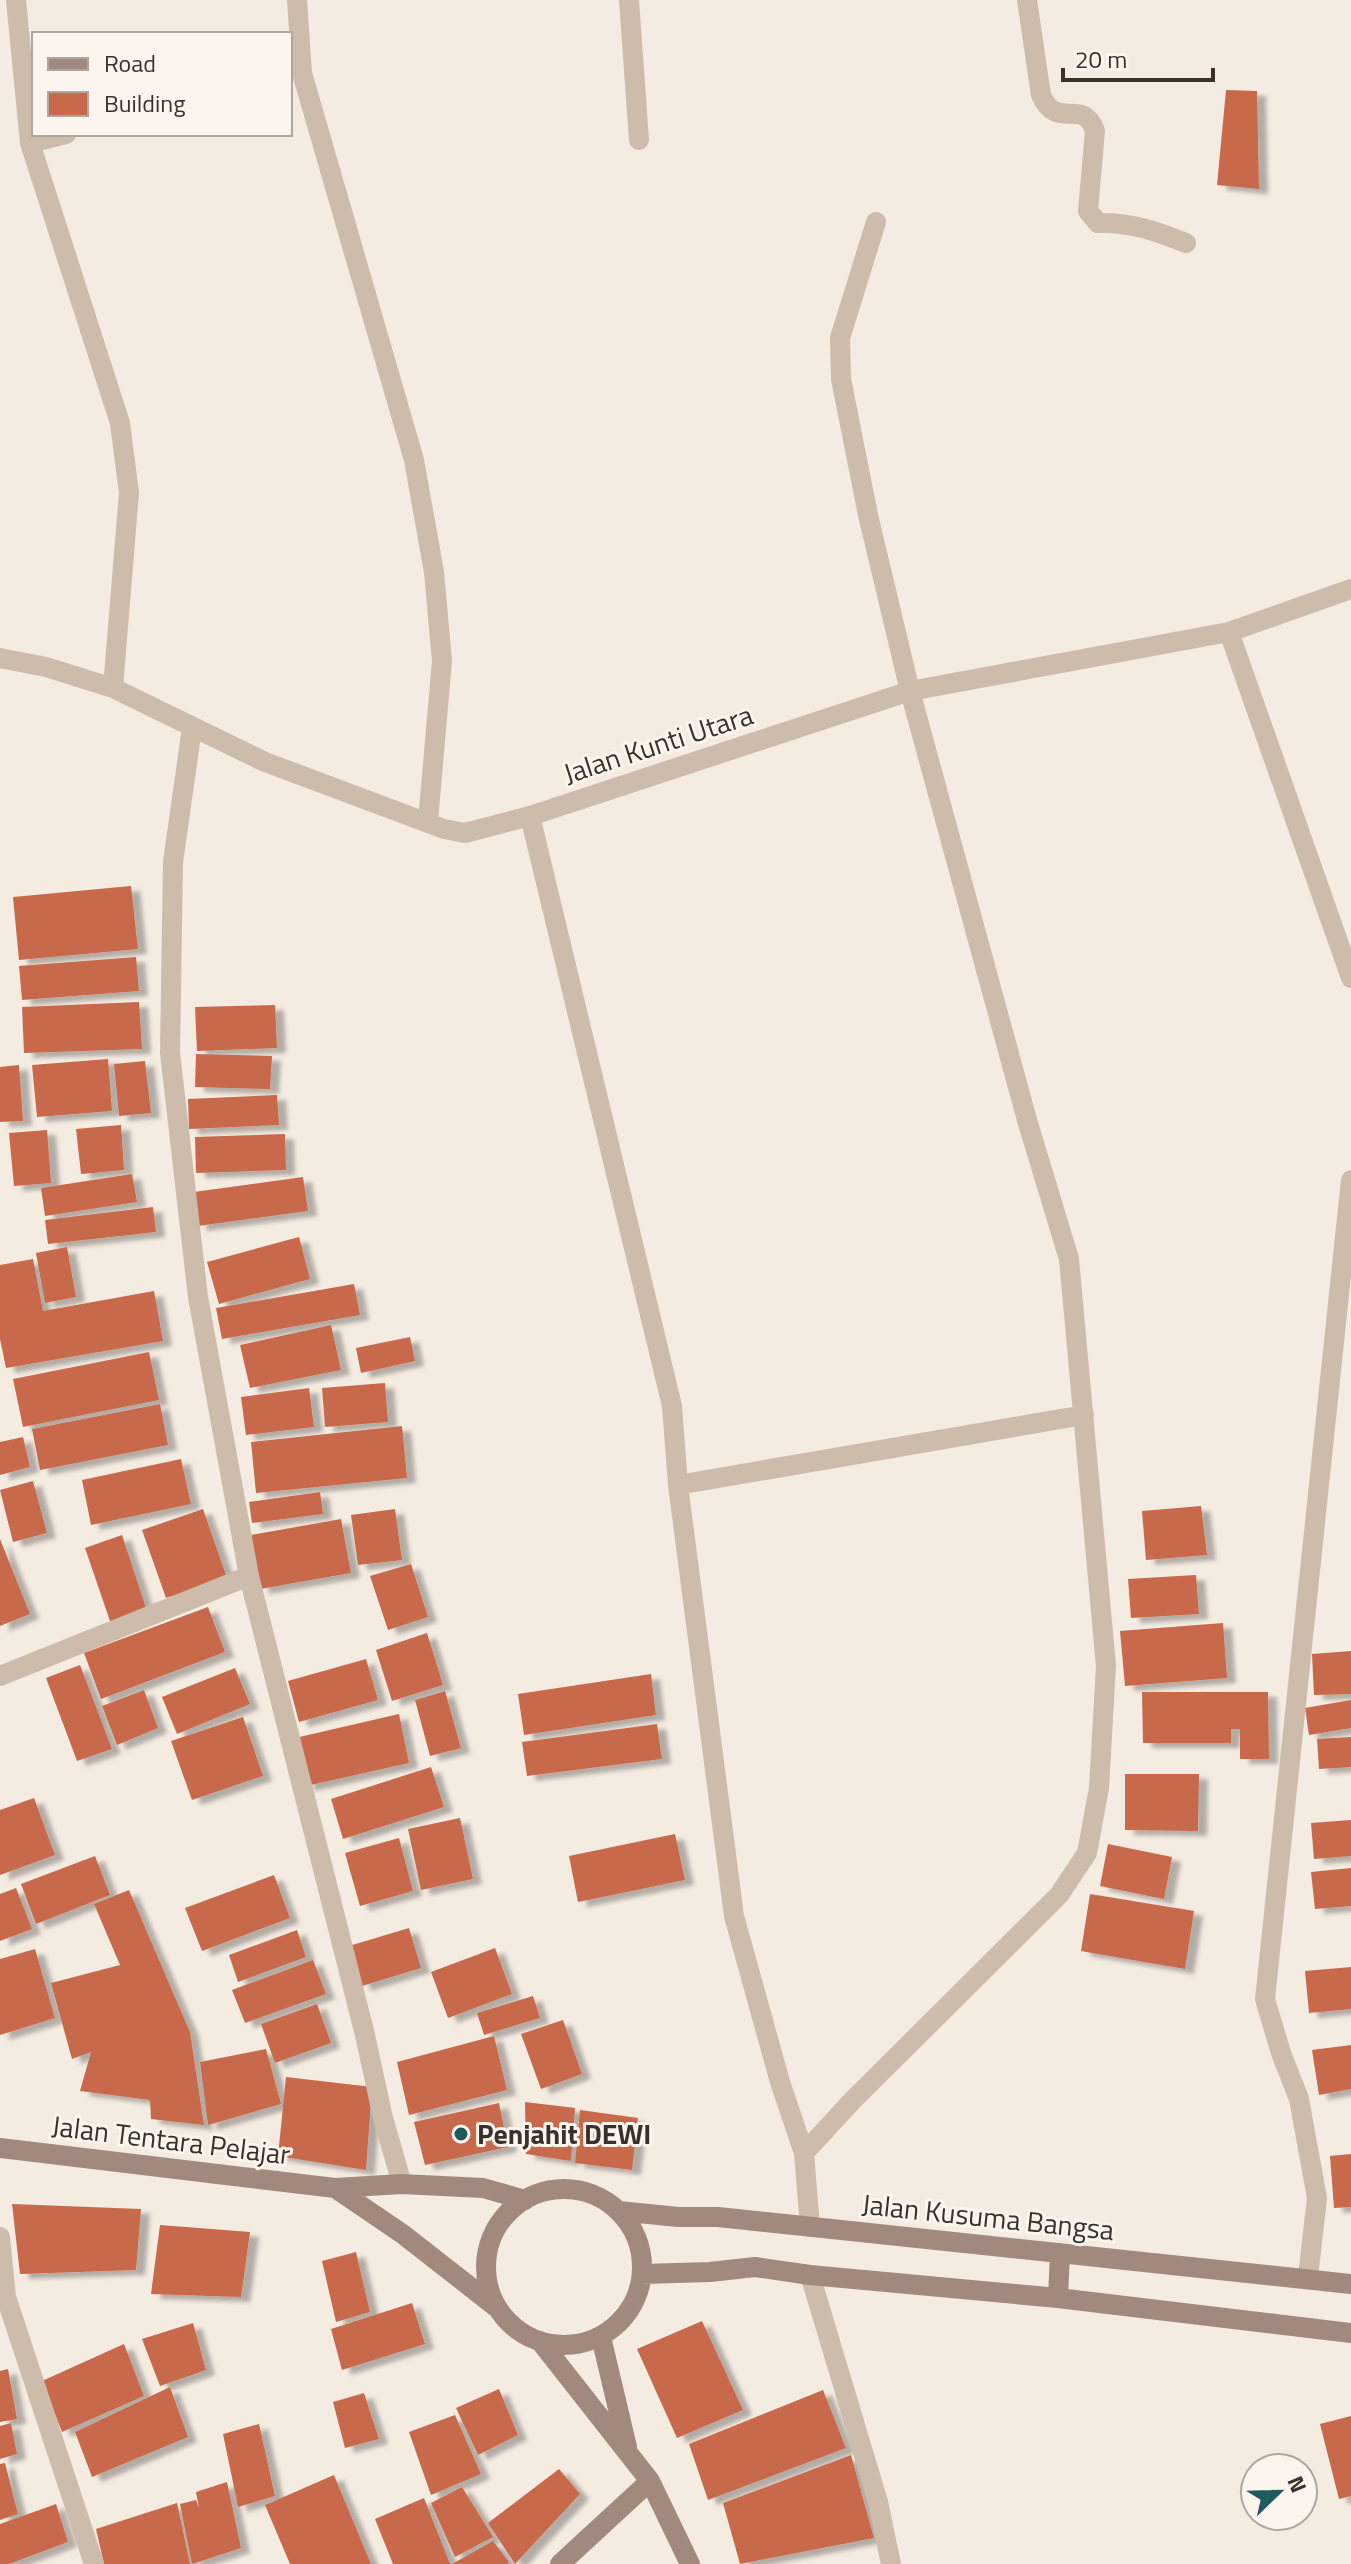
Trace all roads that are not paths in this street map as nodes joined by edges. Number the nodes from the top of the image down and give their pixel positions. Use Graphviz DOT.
graph roads {
  1 [pos="16,0"];
  2 [pos="297,0"];
  3 [pos="629,0"];
  4 [pos="1027,0"];
  5 [pos="296,75"];
  6 [pos="58,136"];
  7 [pos="639,140"];
  8 [pos="30,143"];
  9 [pos="876,222"];
  10 [pos="1186,243"];
  11 [pos="1351,589"];
  12 [pos="1229,632"];
  13 [pos="0,658"];
  14 [pos="113,688"];
  15 [pos="910,691"];
  16 [pos="192,728"];
  17 [pos="530,816"];
  18 [pos="428,821"];
  19 [pos="1351,978"];
  20 [pos="1351,1180"];
  21 [pos="1084,1415"];
  22 [pos="678,1485"];
  23 [pos="249,1576"];
  24 [pos="0,1676"];
  25 [pos="0,2148"];
  26 [pos="804,2153"];
  27 [pos="402,2184"];
  28 [pos="335,2188"];
  29 [pos="525,2200"];
  30 [pos="619,2211"];
  31 [pos="810,2227"];
  32 [pos="0,2237"];
  33 [pos="1060,2253"];
  34 [pos="642,2274"];
  35 [pos="810,2275"];
  36 [pos="1308,2277"];
  37 [pos="1351,2284"];
  38 [pos="1058,2298"];
  39 [pos="496,2307"];
  40 [pos="1351,2333"];
  41 [pos="601,2337"];
  42 [pos="540,2341"];
  43 [pos="629,2455"];
  44 [pos="650,2481"];
  45 [pos="94,2564"];
  46 [pos="560,2564"];
  47 [pos="690,2564"];
  48 [pos="891,2564"];
  1 -- 8 [label="street"];
  2 -- 5 [label="street"];
  3 -- 7 [label="street"];
  4 -- 10 [label="street"];
  5 -- 18 [label="street"];
  6 -- 8 [label="street"];
  8 -- 14 [label="street"];
  9 -- 15 [label="street"];
  11 -- 12 [label="street, Jalan Kunti Utara"];
  12 -- 15 [label="street, Jalan Kunti Utara"];
  12 -- 19 [label="street"];
  13 -- 14 [label="street, Jalan Kunti Utara"];
  14 -- 16 [label="street, Jalan Kunti Utara"];
  15 -- 17 [label="street, Jalan Kunti Utara"];
  15 -- 21 [label="street"];
  16 -- 18 [label="street, Jalan Kunti Utara"];
  16 -- 23 [label="street"];
  17 -- 18 [label="street, Jalan Kunti Utara"];
  17 -- 22 [label="street"];
  20 -- 36 [label="street"];
  21 -- 22 [label="street"];
  21 -- 26 [label="street"];
  22 -- 26 [label="street"];
  23 -- 24 [label="street"];
  23 -- 27 [label="street"];
  25 -- 28 [label="street, Jalan Tentara Pelajar"];
  26 -- 31 [label="street"];
  27 -- 28 [label="street, Jalan Tentara Pelajar"];
  27 -- 29 [label="street, Jalan Tentara Pelajar"];
  28 -- 39 [label="street, Jalan Tentara Pelajar"];
  29 -- 30 [label="street"];
  29 -- 39 [label="street"];
  30 -- 31 [label="street, Jalan Kusuma Bangsa"];
  30 -- 34 [label="street"];
  31 -- 33 [label="street, Jalan Kusuma Bangsa"];
  32 -- 45 [label="street"];
  33 -- 36 [label="street, Jalan Kusuma Bangsa"];
  33 -- 38 [label="street"];
  34 -- 35 [label="street"];
  34 -- 41 [label="street"];
  35 -- 38 [label="street"];
  35 -- 48 [label="street"];
  36 -- 37 [label="street, Jalan Kusuma Bangsa"];
  38 -- 40 [label="street"];
  39 -- 42 [label="street"];
  41 -- 42 [label="street"];
  41 -- 43 [label="street"];
  42 -- 43 [label="street"];
  43 -- 44 [label="street"];
  44 -- 46 [label="street"];
  44 -- 47 [label="street"];
}
